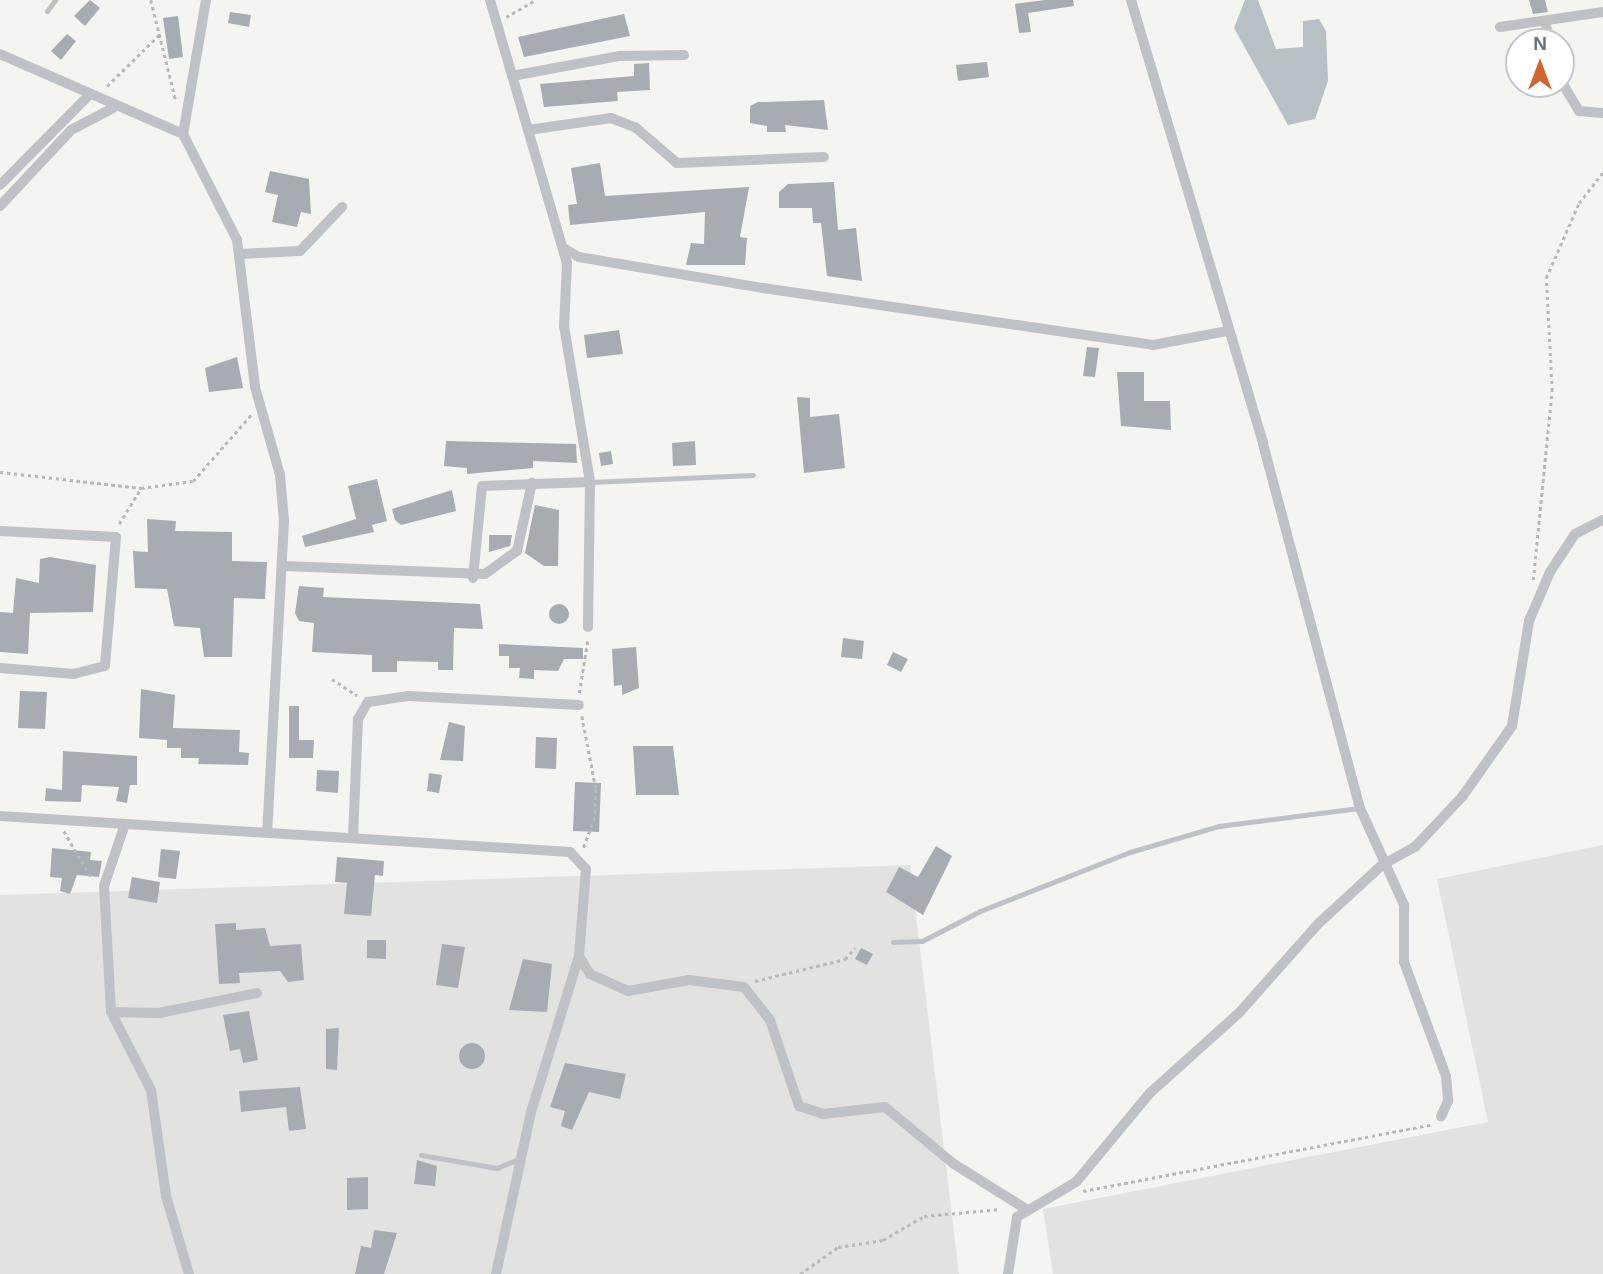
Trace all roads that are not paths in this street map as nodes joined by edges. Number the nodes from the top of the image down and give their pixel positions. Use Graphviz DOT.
graph roads {
  1 [pos="55,0"];
  2 [pos="206,0"];
  3 [pos="490,0"];
  4 [pos="1131,0"];
  5 [pos="47,11"];
  6 [pos="1603,12"];
  7 [pos="1545,22"];
  8 [pos="1500,27"];
  9 [pos="1546,28"];
  10 [pos="0,54"];
  11 [pos="684,55"];
  12 [pos="512,76"];
  13 [pos="91,97"];
  14 [pos="1571,98"];
  15 [pos="113,108"];
  16 [pos="1603,113"];
  17 [pos="528,130"];
  18 [pos="183,134"];
  19 [pos="824,157"];
  20 [pos="0,185"];
  21 [pos="0,206"];
  22 [pos="342,207"];
  23 [pos="565,249"];
  24 [pos="240,254"];
  25 [pos="1227,331"];
  26 [pos="753,475"];
  27 [pos="590,482"];
  28 [pos="532,483"];
  29 [pos="1603,520"];
  30 [pos="0,531"];
  31 [pos="284,566"];
  32 [pos="473,578"];
  33 [pos="589,627"];
  34 [pos="0,668"];
  35 [pos="579,705"];
  36 [pos="1360,808"];
  37 [pos="0,816"];
  38 [pos="125,824"];
  39 [pos="267,833"];
  40 [pos="353,838"];
  41 [pos="1382,865"];
  42 [pos="893,942"];
  43 [pos="579,956"];
  44 [pos="257,993"];
  45 [pos="111,1012"];
  46 [pos="1441,1117"];
  47 [pos="525,1152"];
  48 [pos="421,1155"];
  49 [pos="1026,1209"];
  50 [pos="188,1274"];
  51 [pos="496,1274"];
  52 [pos="1008,1274"];
  1 -- 5 [label="lane"];
  2 -- 18 [label="street"];
  3 -- 12 [label="street"];
  4 -- 25 [label="street"];
  6 -- 7 [label="street"];
  7 -- 8 [label="street"];
  7 -- 9 [label="street"];
  10 -- 13 [label="street"];
  11 -- 12 [label="street"];
  12 -- 17 [label="street"];
  13 -- 15 [label="street"];
  13 -- 20 [label="street"];
  14 -- 16 [label="street"];
  15 -- 18 [label="street"];
  15 -- 21 [label="street"];
  17 -- 19 [label="street"];
  17 -- 23 [label="street"];
  18 -- 24 [label="street"];
  22 -- 24 [label="street"];
  23 -- 25 [label="street"];
  23 -- 27 [label="street"];
  24 -- 31 [label="street"];
  25 -- 36 [label="street"];
  26 -- 27 [label="lane"];
  27 -- 28 [label="street"];
  27 -- 33 [label="street"];
  28 -- 32 [label="street"];
  28 -- 32 [label="street"];
  29 -- 41 [label="street"];
  30 -- 34 [label="street"];
  31 -- 32 [label="street"];
  31 -- 39 [label="street"];
  35 -- 40 [label="street"];
  36 -- 41 [label="street"];
  36 -- 42 [label="lane"];
  37 -- 38 [label="street"];
  38 -- 39 [label="street"];
  38 -- 45 [label="street"];
  39 -- 40 [label="street"];
  40 -- 43 [label="street"];
  41 -- 46 [label="street"];
  41 -- 49 [label="street"];
  43 -- 47 [label="street"];
  43 -- 49 [label="street"];
  44 -- 45 [label="street"];
  45 -- 50 [label="street"];
  47 -- 48 [label="lane"];
  47 -- 51 [label="street"];
  49 -- 52 [label="street"];
}
